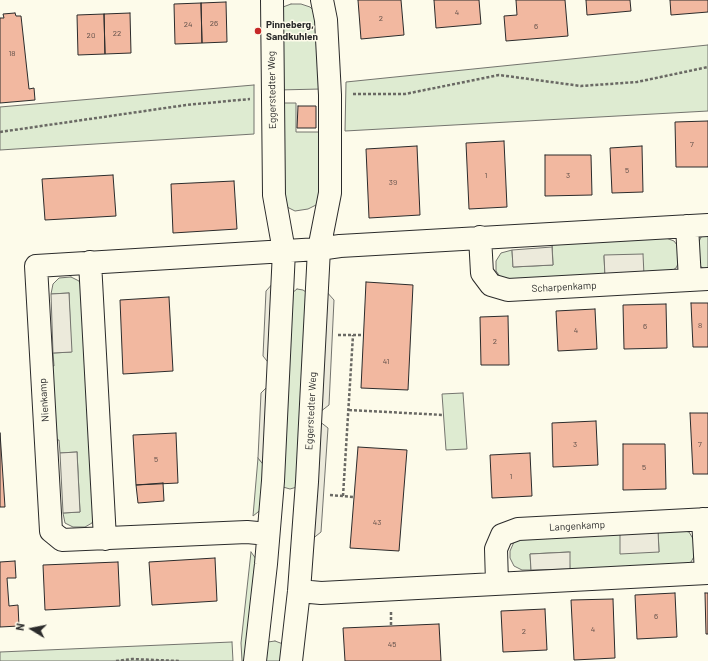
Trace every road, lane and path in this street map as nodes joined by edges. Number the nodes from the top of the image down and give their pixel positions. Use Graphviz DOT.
graph roads {
  1 [pos="272,0"];
  2 [pos="322,0"];
  3 [pos="708,225"];
  4 [pos="687,226"];
  5 [pos="480,237"];
  6 [pos="319,249"];
  7 [pos="284,251"];
  8 [pos="90,262"];
  9 [pos="699,280"];
  10 [pos="337,335"];
  11 [pos="353,335"];
  12 [pos="364,335"];
  13 [pos="349,410"];
  14 [pos="444,415"];
  15 [pos="328,495"];
  16 [pos="344,496"];
  17 [pos="354,497"];
  18 [pos="705,519"];
  19 [pos="268,534"];
  20 [pos="105,539"];
  21 [pos="265,571"];
  22 [pos="707,573"];
  23 [pos="299,582"];
  24 [pos="497,584"];
  25 [pos="116,661"];
  26 [pos="179,661"];
  27 [pos="255,661"];
  28 [pos="291,661"];
  1 -- 7 [label="street, Eggerstedter Weg"];
  2 -- 6 [label="street, Eggerstedter Weg"];
  3 -- 4 [label="street"];
  4 -- 5 [label="street"];
  4 -- 9 [label="street, Scharpenkamp"];
  5 -- 6 [label="street"];
  5 -- 9 [label="street, Scharpenkamp"];
  6 -- 7 [label="street"];
  6 -- 23 [label="street, Eggerstedter Weg"];
  7 -- 8 [label="street, Nienkamp"];
  7 -- 19 [label="street, Eggerstedter Weg"];
  8 -- 20 [label="street"];
  8 -- 20 [label="street, Nienkamp"];
  10 -- 11 [label="path"];
  11 -- 12 [label="path"];
  11 -- 13 [label="path"];
  13 -- 14 [label="path"];
  13 -- 16 [label="path"];
  15 -- 16 [label="path"];
  16 -- 17 [label="path"];
  18 -- 22 [label="street, Langenkamp"];
  18 -- 24 [label="street, Langenkamp"];
  19 -- 20 [label="street, Nienkamp"];
  19 -- 21 [label="street, Eggerstedter Weg"];
  21 -- 23 [label="street"];
  21 -- 27 [label="street, Eggerstedter Weg"];
  22 -- 24 [label="street, Langenkamp"];
  23 -- 24 [label="street, Langenkamp"];
  23 -- 28 [label="street, Eggerstedter Weg"];
  25 -- 26 [label="path"];
}
